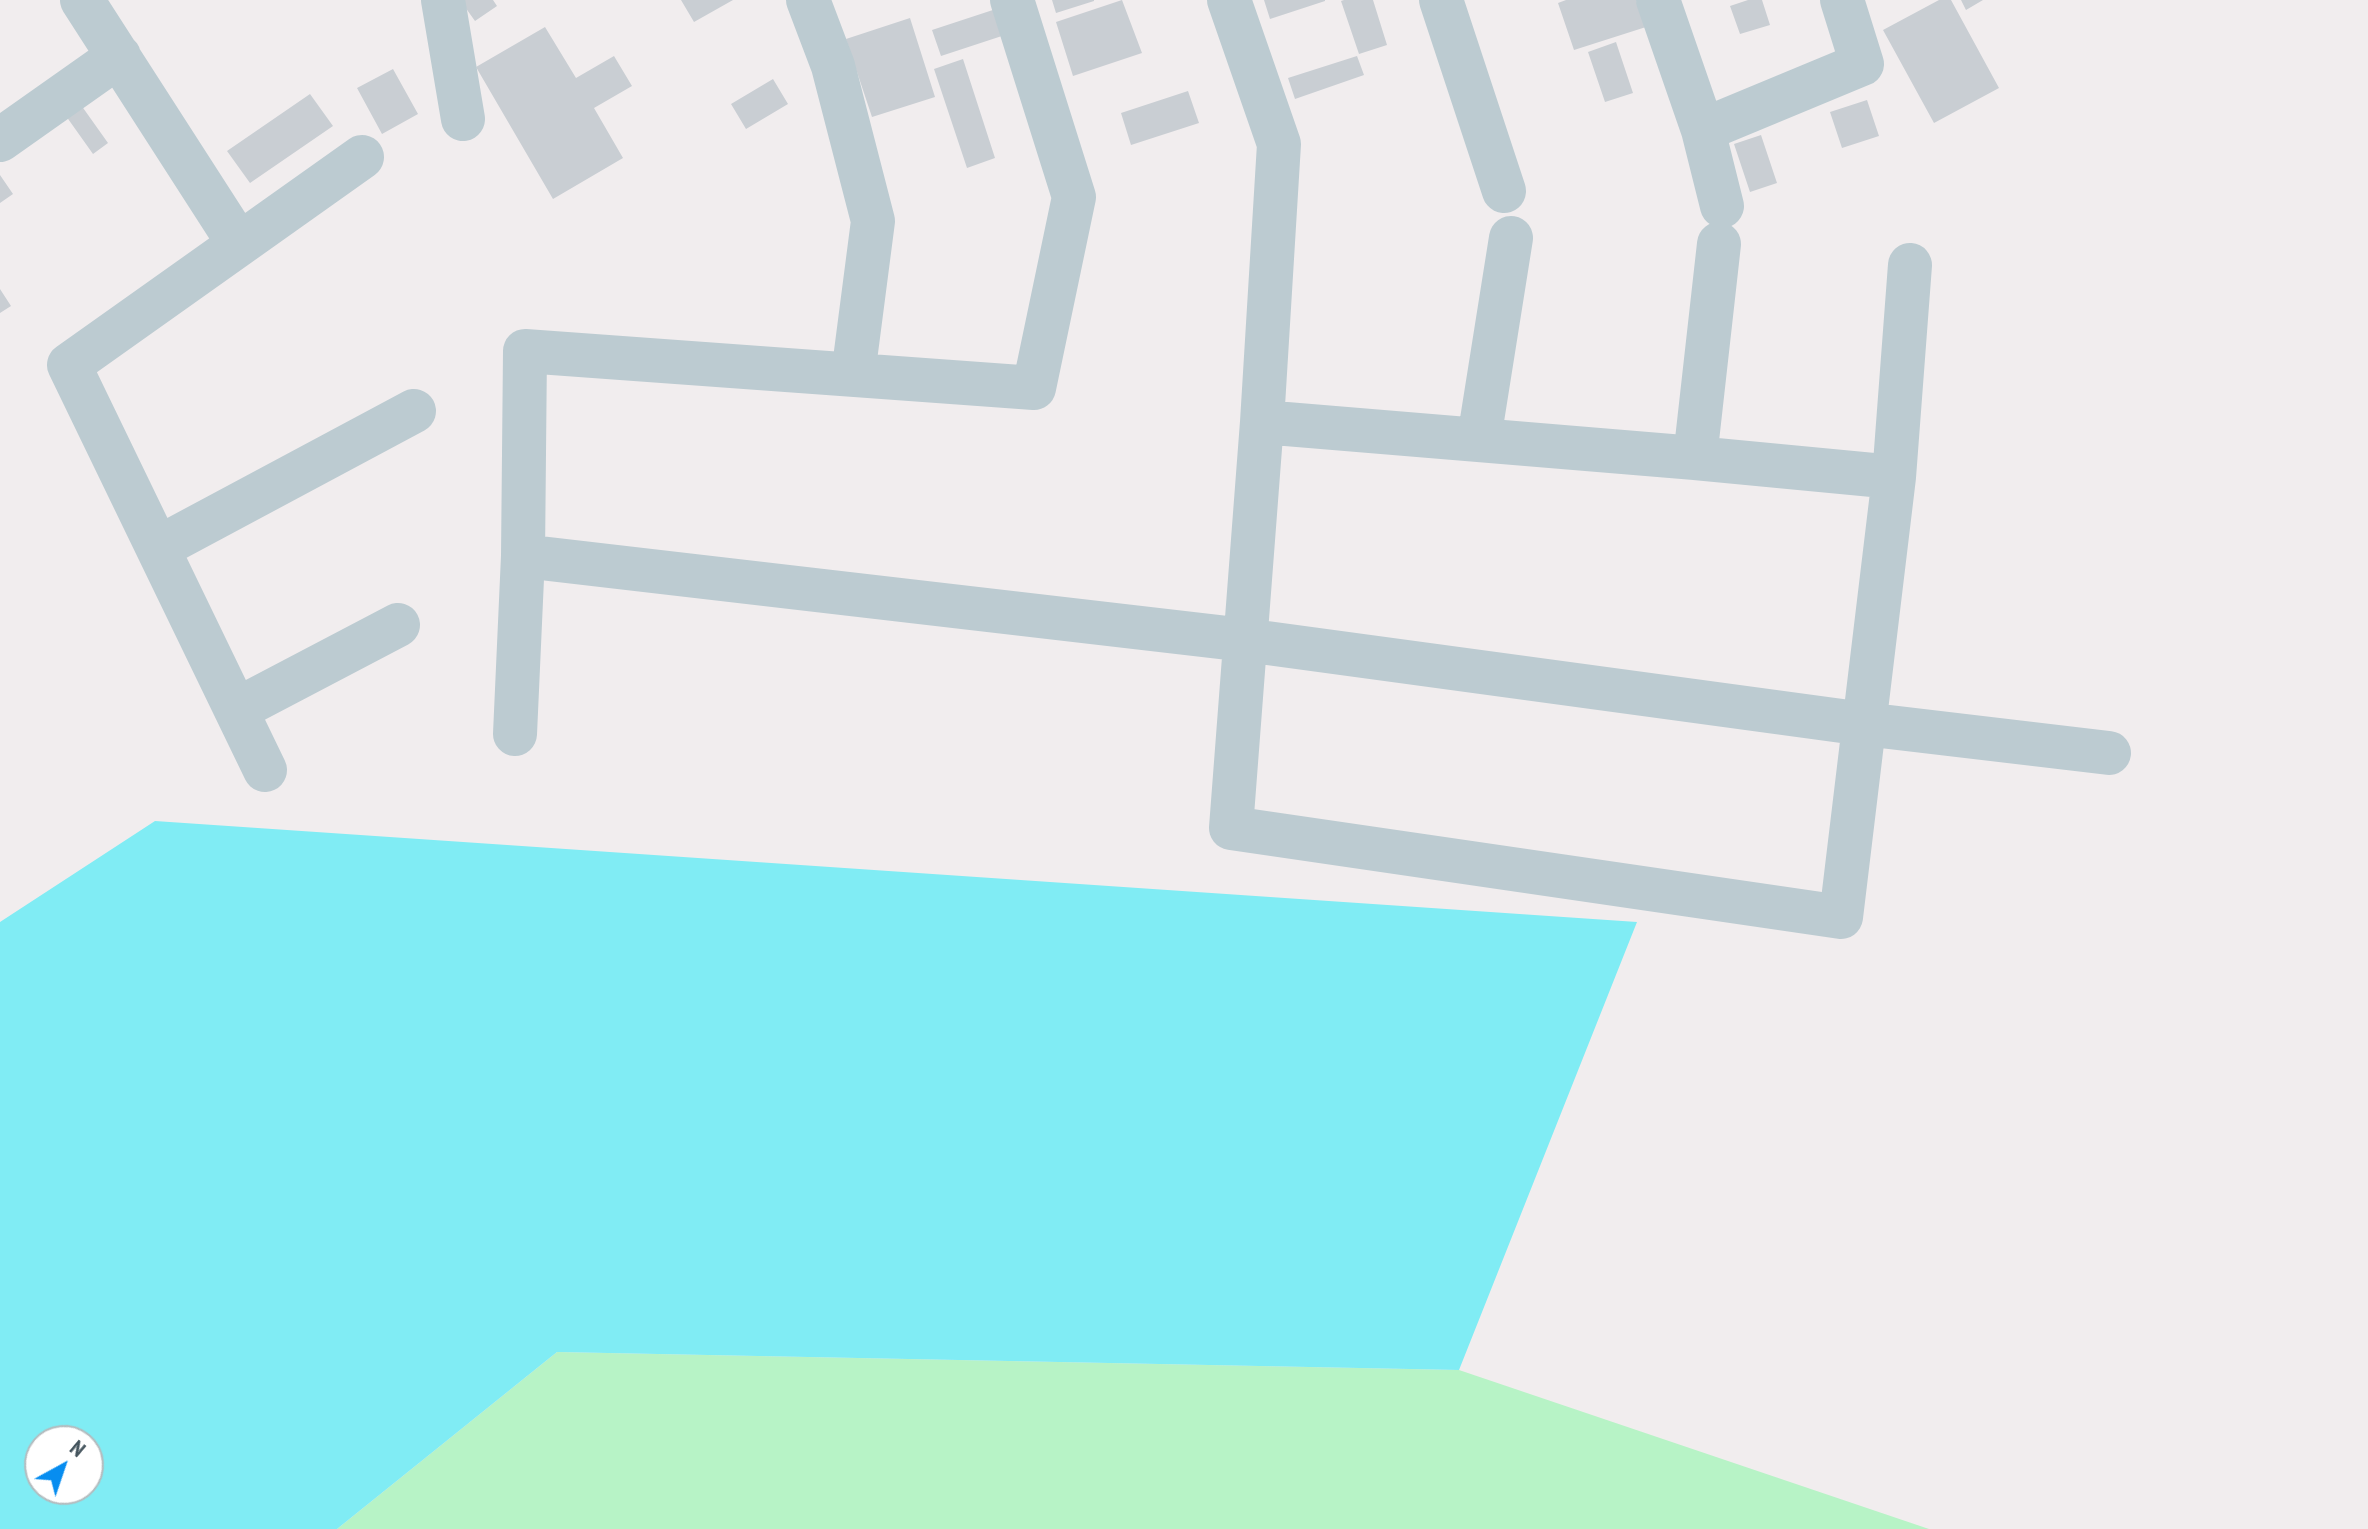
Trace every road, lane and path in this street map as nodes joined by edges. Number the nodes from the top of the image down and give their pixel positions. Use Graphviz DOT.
graph roads {
  1 [pos="82,0"];
  2 [pos="443,0"];
  3 [pos="808,0"];
  4 [pos="1012,0"];
  5 [pos="1229,0"];
  6 [pos="1441,0"];
  7 [pos="1658,0"];
  8 [pos="1842,0"];
  9 [pos="119,56"];
  10 [pos="463,119"];
  11 [pos="1703,130"];
  12 [pos="0,140"];
  13 [pos="362,157"];
  14 [pos="1504,191"];
  15 [pos="1511,238"];
  16 [pos="239,244"];
  17 [pos="1910,265"];
  18 [pos="853,375"];
  19 [pos="414,411"];
  20 [pos="1262,422"];
  21 [pos="1479,439"];
  22 [pos="1695,458"];
  23 [pos="1894,477"];
  24 [pos="158,548"];
  25 [pos="523,556"];
  26 [pos="398,625"];
  27 [pos="1245,640"];
  28 [pos="236,710"];
  29 [pos="1864,724"];
  30 [pos="515,734"];
  31 [pos="2109,753"];
  32 [pos="265,770"];
  1 -- 9 [label="street"];
  2 -- 10 [label="street"];
  3 -- 18 [label="street"];
  4 -- 18 [label="street"];
  5 -- 20 [label="street"];
  6 -- 14 [label="street"];
  7 -- 11 [label="street"];
  8 -- 11 [label="street"];
  9 -- 12 [label="street"];
  9 -- 16 [label="street"];
  11 -- 22 [label="street"];
  13 -- 16 [label="street"];
  15 -- 21 [label="street"];
  16 -- 24 [label="street"];
  17 -- 23 [label="street"];
  18 -- 25 [label="street"];
  19 -- 24 [label="street"];
  20 -- 21 [label="street"];
  20 -- 27 [label="street"];
  21 -- 22 [label="street"];
  22 -- 23 [label="street"];
  23 -- 29 [label="street"];
  24 -- 28 [label="street"];
  25 -- 27 [label="street"];
  25 -- 30 [label="street"];
  26 -- 28 [label="street"];
  27 -- 29 [label="street"];
  27 -- 29 [label="street"];
  28 -- 32 [label="street"];
  29 -- 31 [label="street"];
}
